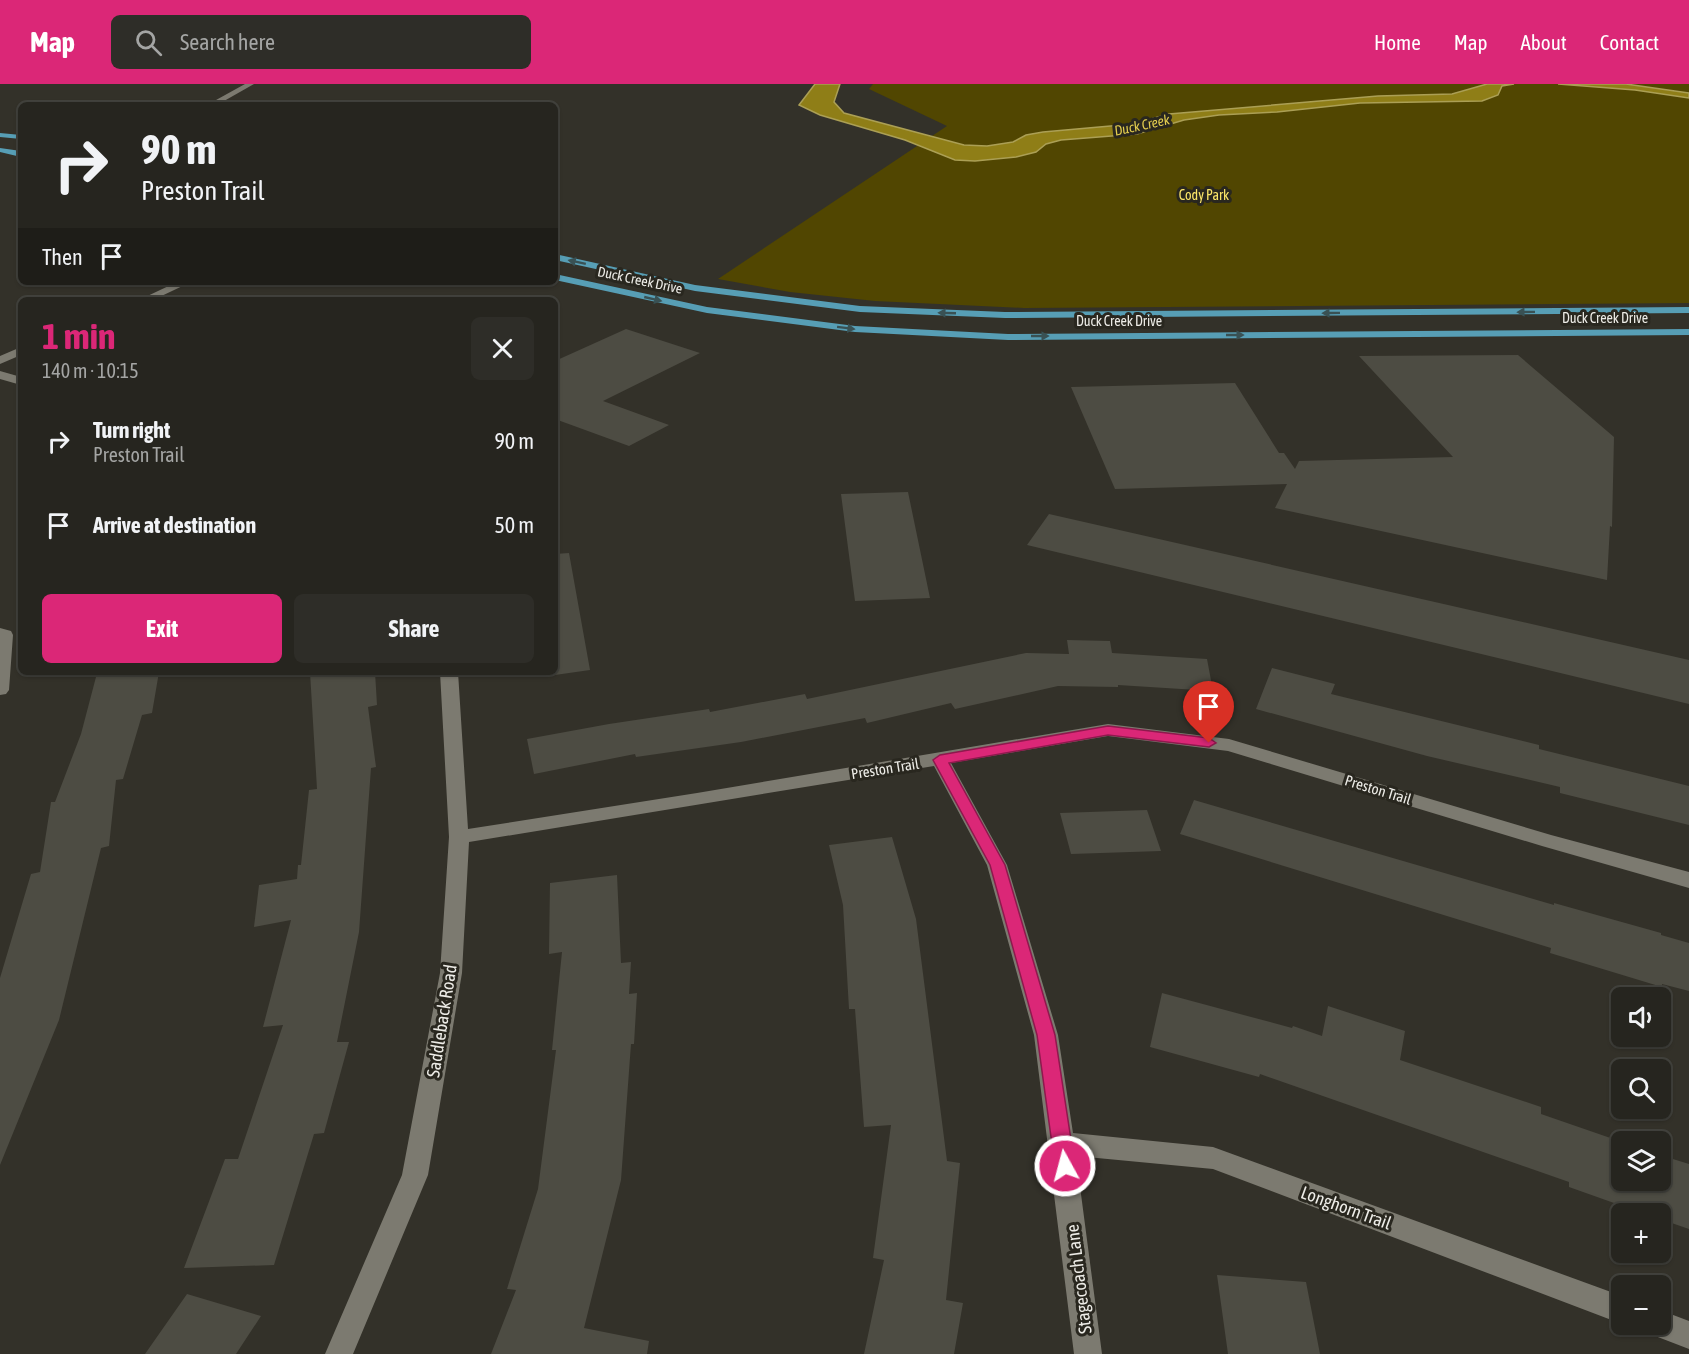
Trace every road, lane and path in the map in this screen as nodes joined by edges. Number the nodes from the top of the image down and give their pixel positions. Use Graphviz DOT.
graph roads {
  1 [pos="250,84"];
  2 [pos="217,102"];
  3 [pos="0,135"];
  4 [pos="18,137"];
  5 [pos="0,150"];
  6 [pos="18,153"];
  7 [pos="558,258"];
  8 [pos="640,276"];
  9 [pos="558,278"];
  10 [pos="179,285"];
  11 [pos="616,290"];
  12 [pos="151,297"];
  13 [pos="1689,310"];
  14 [pos="1005,315"];
  15 [pos="1689,332"];
  16 [pos="1008,336"];
  17 [pos="18,352"];
  18 [pos="0,360"];
  19 [pos="0,375"];
  20 [pos="18,380"];
  21 [pos="0,633"];
  22 [pos="448,675"];
  23 [pos="0,690"];
  24 [pos="940,760"];
  25 [pos="459,837"];
  26 [pos="1689,880"];
  27 [pos="1062,1143"];
  28 [pos="1611,1306"];
  29 [pos="1671,1328"];
  30 [pos="1689,1335"];
  31 [pos="339,1354"];
  32 [pos="1088,1354"];
  1 -- 2 [label="street"];
  3 -- 4 [label="main road"];
  5 -- 6 [label="main road"];
  8 -- 7 [label="main road, Duck Creek Drive, one-way"];
  8 -- 11 [label="main road"];
  14 -- 8 [label="main road, Duck Creek Drive, one-way"];
  9 -- 11 [label="main road, Duck Creek Drive"];
  10 -- 12 [label="street"];
  11 -- 16 [label="main road, Duck Creek Drive, one-way"];
  13 -- 14 [label="main road, Duck Creek Drive, one-way"];
  14 -- 16 [label="main road"];
  16 -- 15 [label="main road, Duck Creek Drive, one-way"];
  17 -- 18 [label="street"];
  19 -- 20 [label="street"];
  21 -- 23 [label="street"];
  22 -- 25 [label="street, Saddleback Road"];
  24 -- 25 [label="street, Preston Trail"];
  24 -- 26 [label="street, Preston Trail"];
  24 -- 27 [label="street, Stagecoach Lane"];
  25 -- 31 [label="street, Saddleback Road"];
  27 -- 28 [label="street, Longhorn Trail"];
  27 -- 32 [label="street, Stagecoach Lane"];
  29 -- 30 [label="street"];
}
